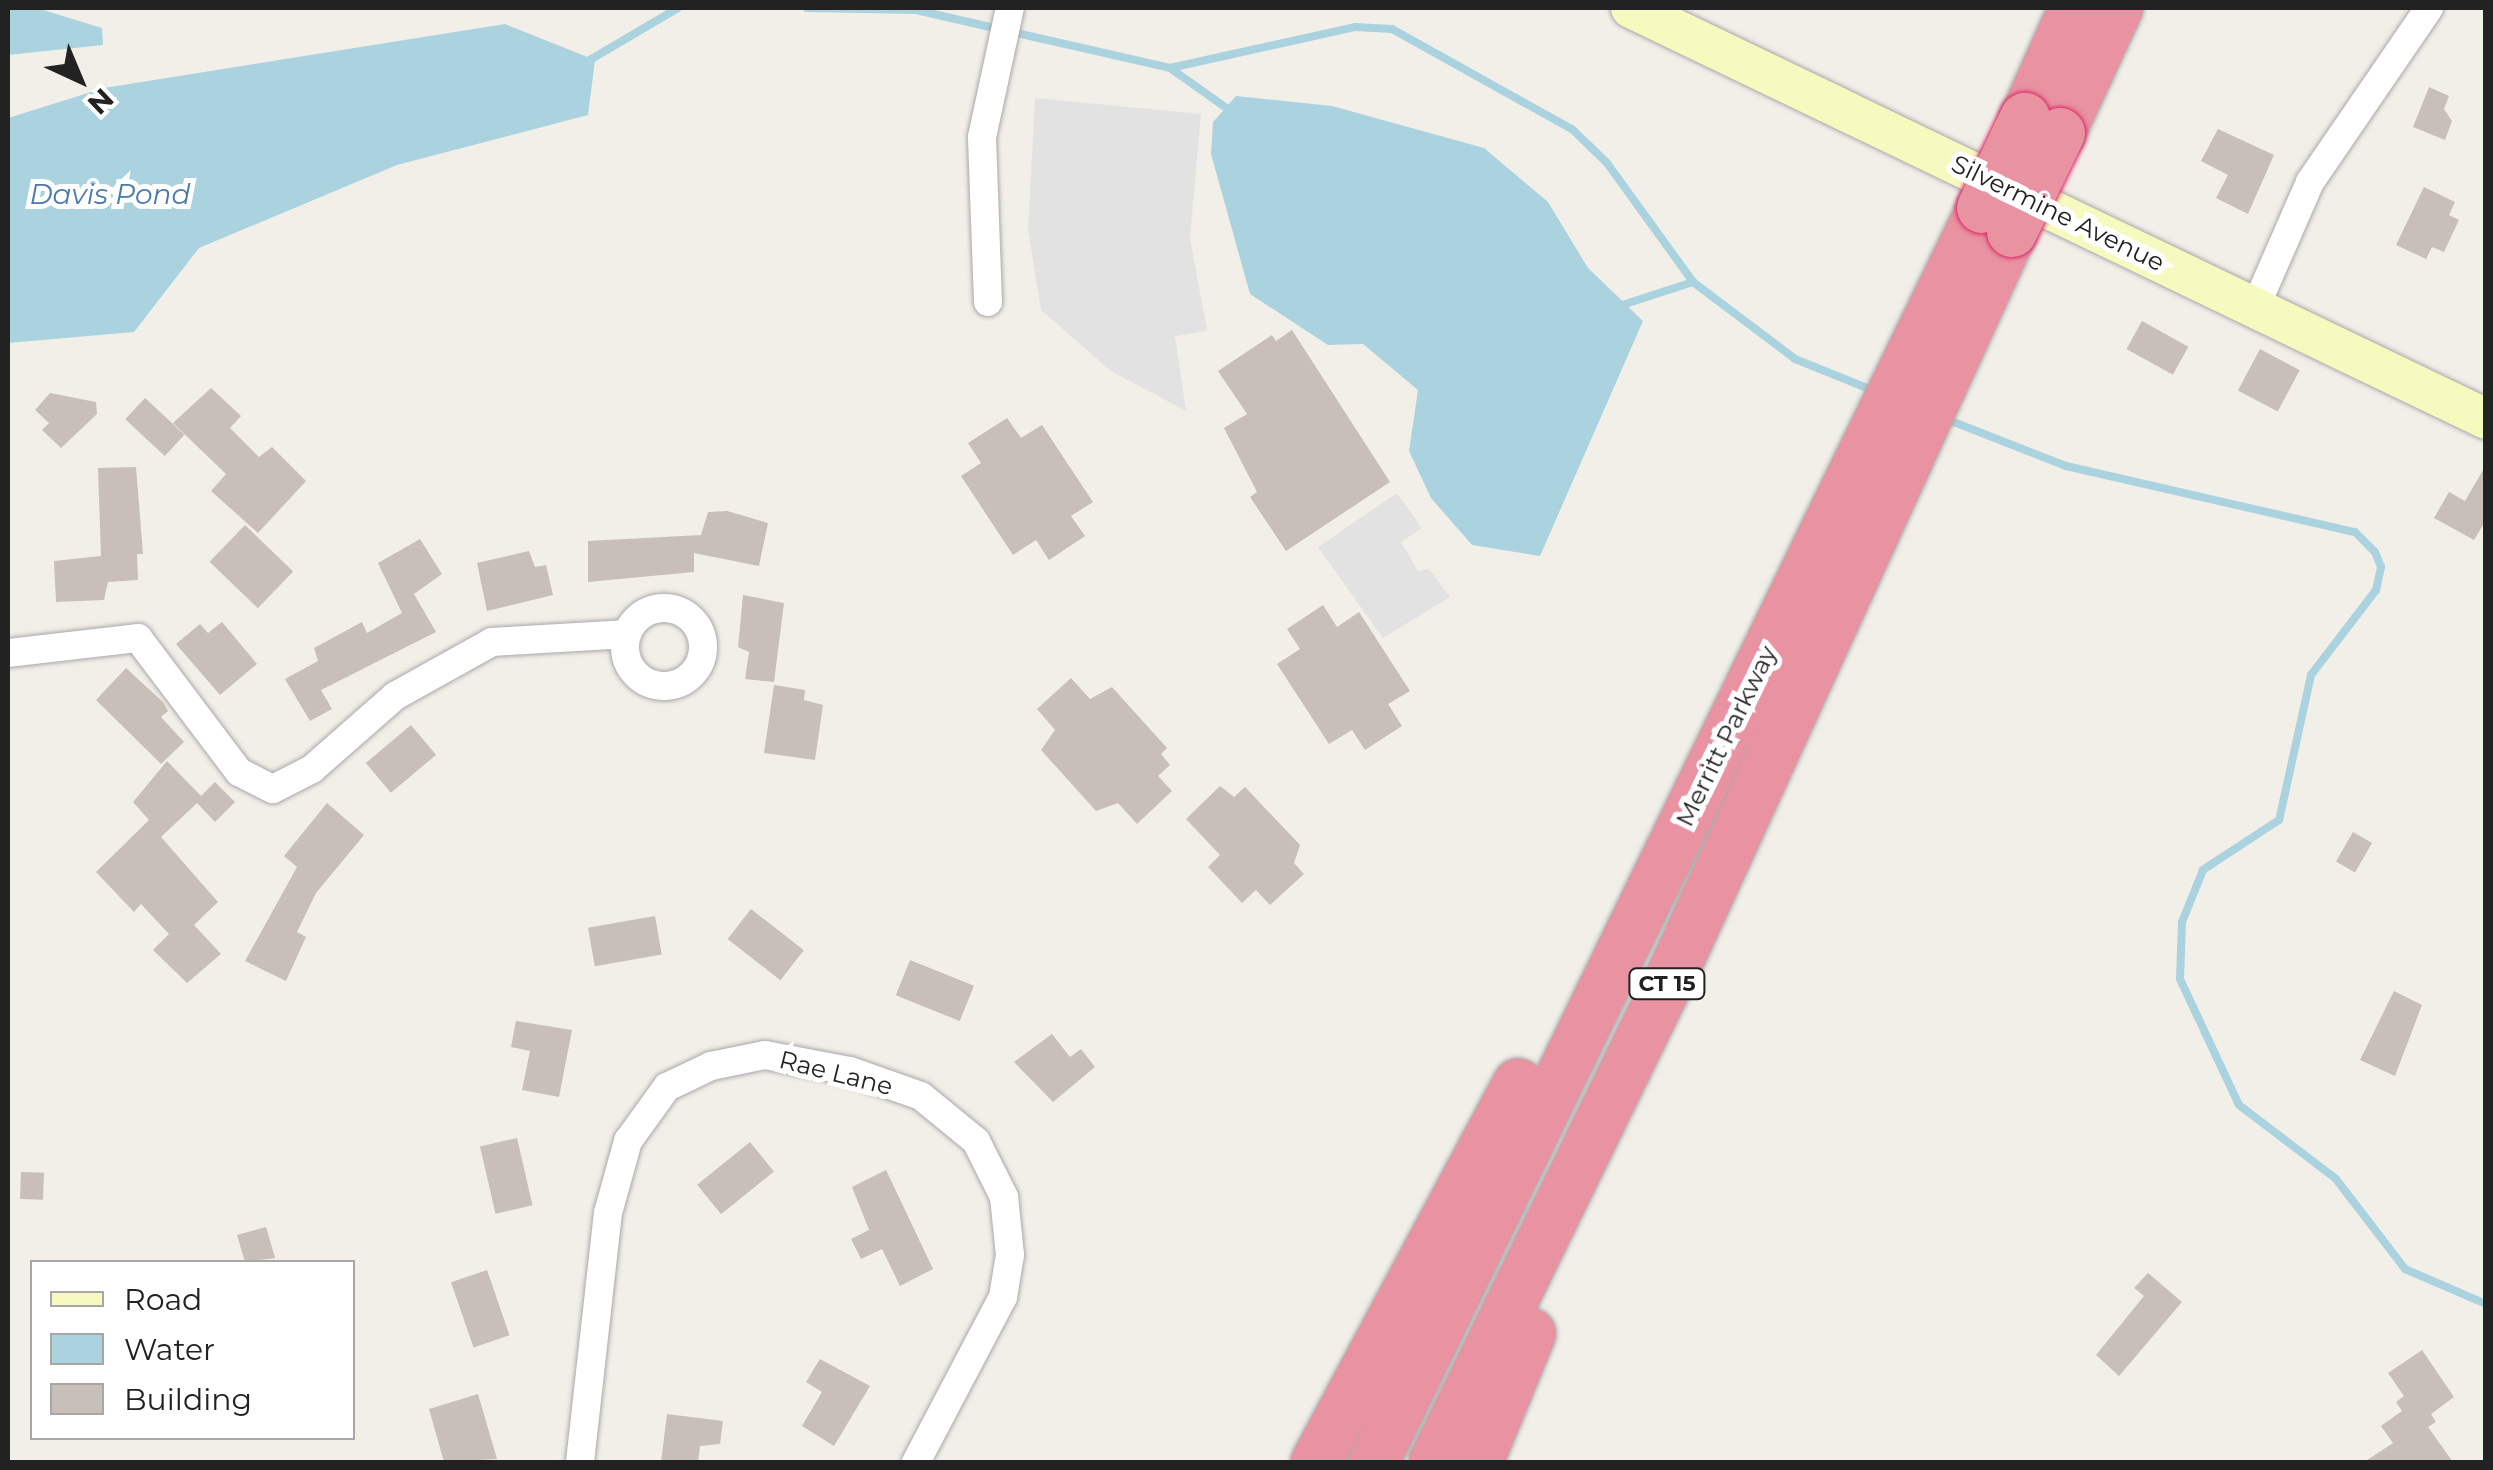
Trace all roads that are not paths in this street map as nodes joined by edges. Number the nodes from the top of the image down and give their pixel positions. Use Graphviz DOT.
graph roads {
  1 [pos="1010,8"];
  2 [pos="1631,8"];
  3 [pos="2074,8"];
  4 [pos="2118,8"];
  5 [pos="2429,8"];
  6 [pos="2042,125"];
  7 [pos="988,302"];
  8 [pos="2255,308"];
  9 [pos="2486,420"];
  10 [pos="1869,492"];
  11 [pos="627,634"];
  12 [pos="8,653"];
  13 [pos="1728,730"];
  14 [pos="1676,966"];
  15 [pos="580,1462"];
  16 [pos="916,1462"];
  17 [pos="1316,1462"];
  18 [pos="1374,1462"];
  19 [pos="1434,1462"];
  20 [pos="1478,1462"];
  1 -- 7 [label="street"];
  2 -- 8 [label="street, Silvermine Avenue"];
  3 -- 6 [label="highway, Merritt Parkway / CT 15"];
  4 -- 6 [label="highway, Merritt Parkway / CT 15"];
  5 -- 8 [label="street"];
  6 -- 10 [label="highway, Merritt Parkway / CT 15, bridge"];
  8 -- 9 [label="street, Silvermine Avenue"];
  10 -- 13 [label="highway, Merritt Parkway / CT 15"];
  10 -- 14 [label="highway, Merritt Parkway / CT 15"];
  11 -- 12 [label="street"];
  13 -- 17 [label="highway"];
  13 -- 18 [label="highway, Merritt Parkway / CT 15"];
  14 -- 19 [label="highway, Merritt Parkway / CT 15"];
  14 -- 20 [label="highway"];
  15 -- 16 [label="street, Rae Lane"];
}
